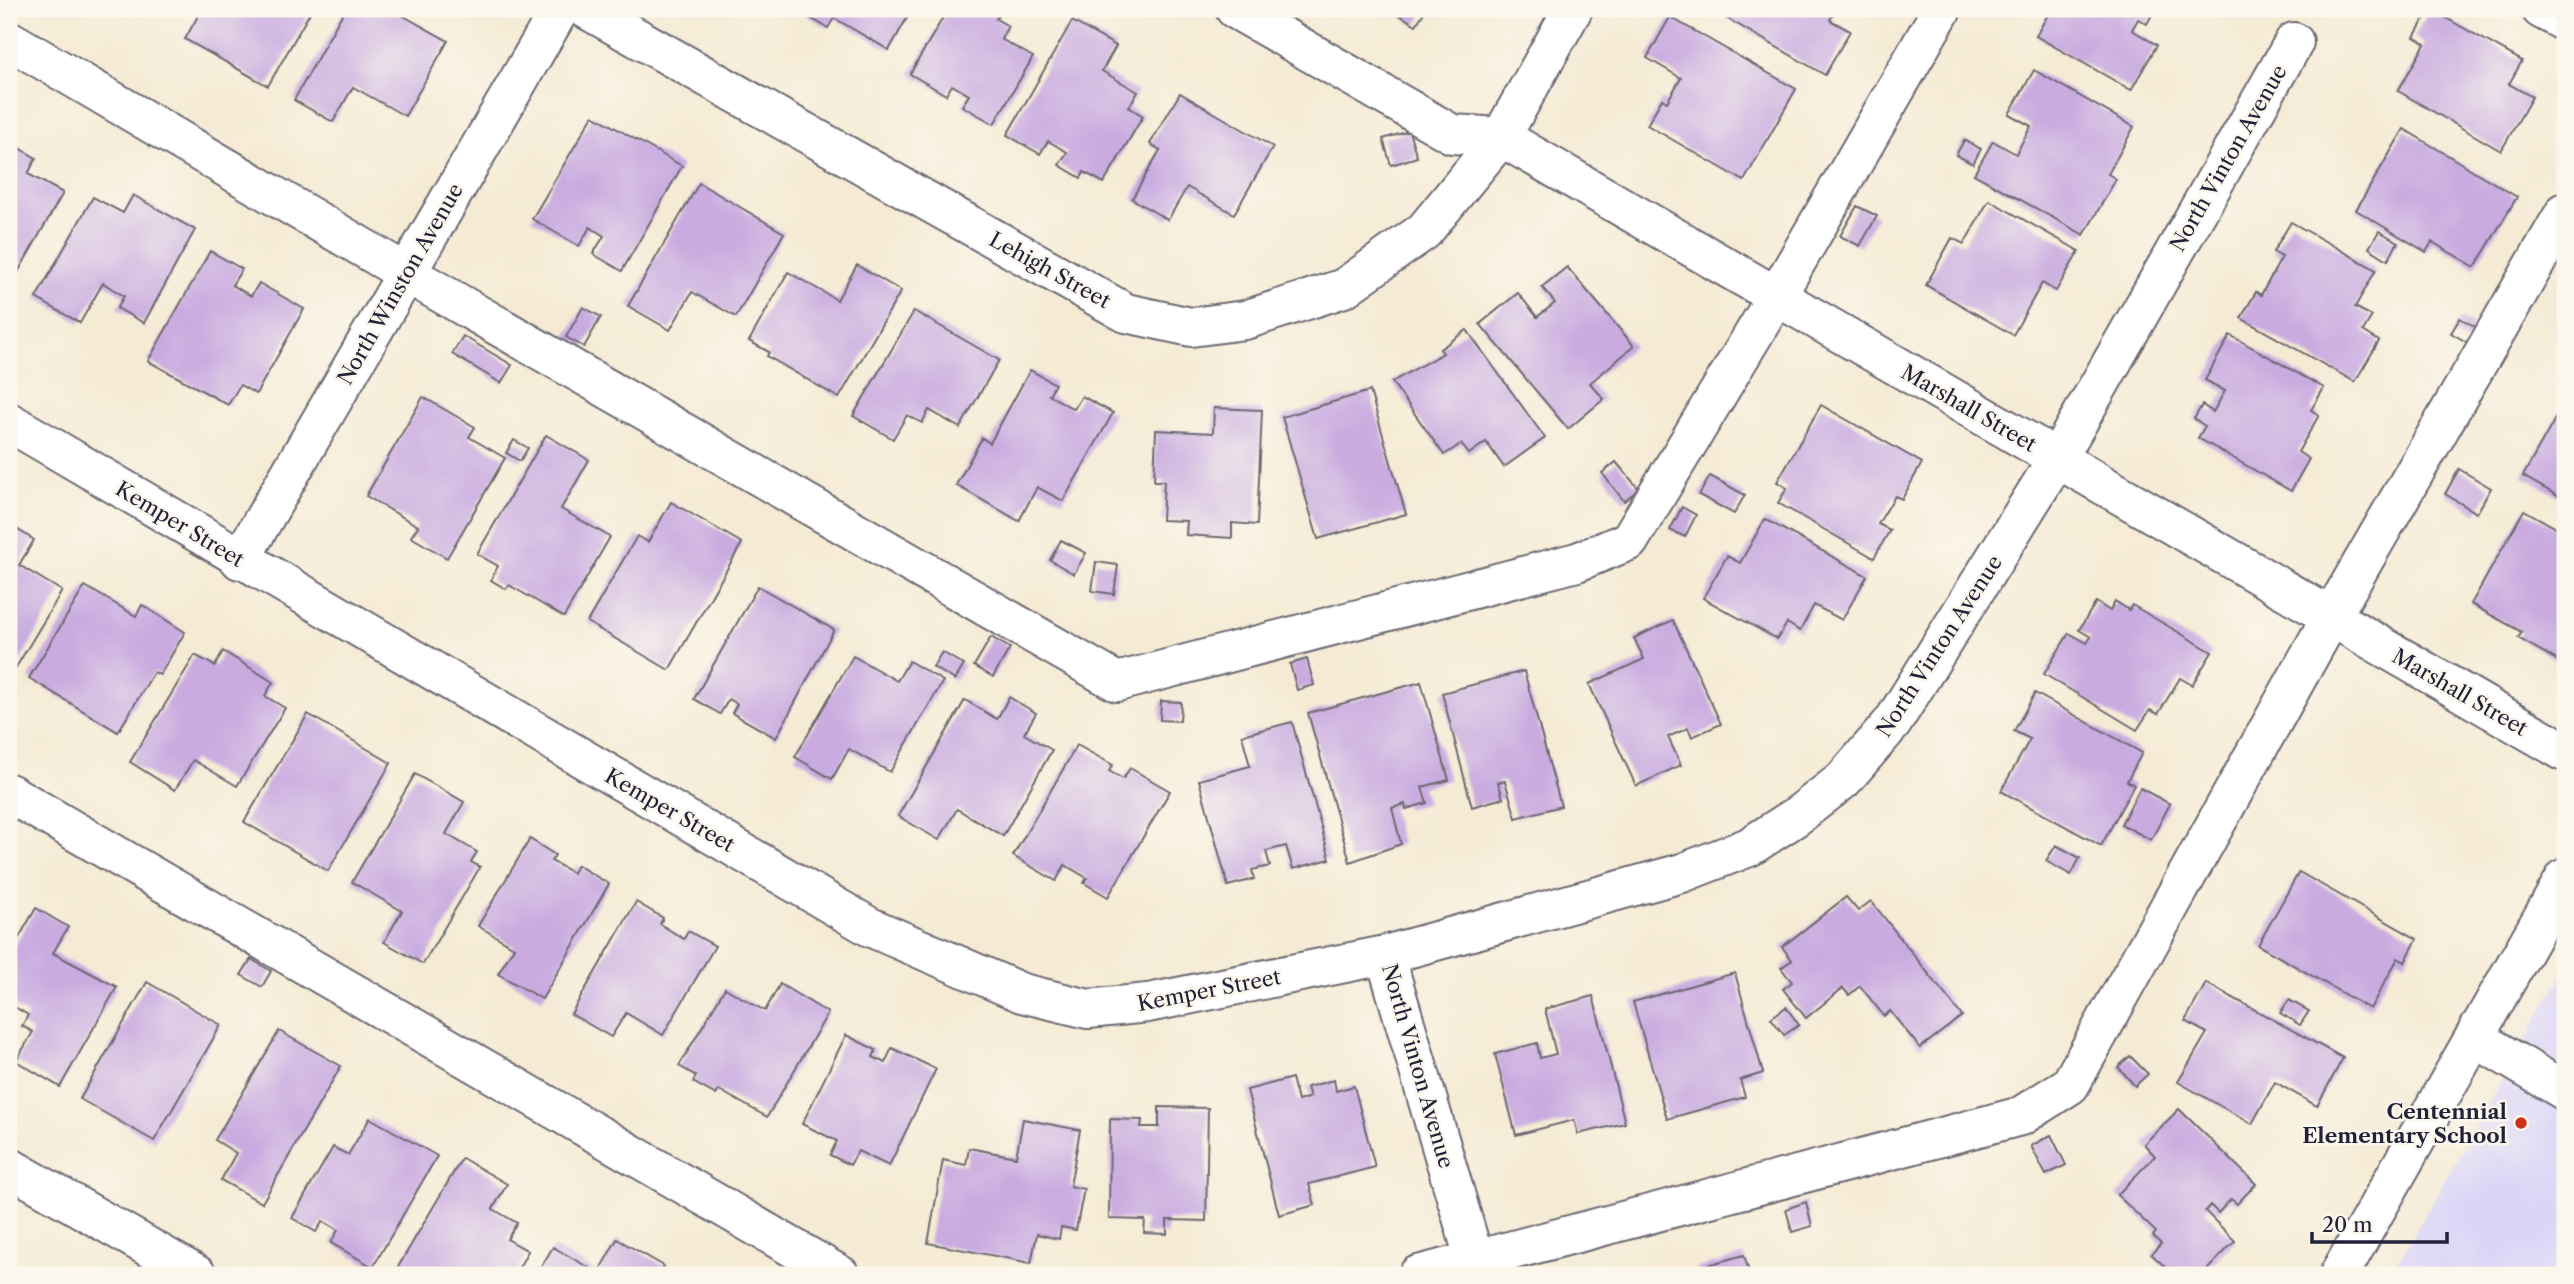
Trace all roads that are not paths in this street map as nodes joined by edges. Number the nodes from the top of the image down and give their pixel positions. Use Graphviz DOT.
graph roads {
  1 [pos="559,9"];
  2 [pos="586,9"];
  3 [pos="1235,9"];
  4 [pos="1573,9"];
  5 [pos="1942,9"];
  6 [pos="2541,9"];
  7 [pos="2565,22"];
  8 [pos="9,40"];
  9 [pos="2294,41"];
  10 [pos="1501,137"];
  11 [pos="2565,212"];
  12 [pos="406,274"];
  13 [pos="1776,297"];
  14 [pos="9,422"];
  15 [pos="2057,459"];
  16 [pos="240,560"];
  17 [pos="2332,617"];
  18 [pos="2565,752"];
  19 [pos="9,793"];
  20 [pos="2565,878"];
  21 [pos="1385,955"];
  22 [pos="2474,1038"];
  23 [pos="2565,1091"];
  24 [pos="9,1167"];
  25 [pos="1476,1267"];
  26 [pos="197,1275"];
  27 [pos="840,1275"];
  28 [pos="1418,1275"];
  29 [pos="2339,1275"];
  1 -- 12 [label="street, North Winston Avenue"];
  2 -- 10 [label="street, Lehigh Street"];
  3 -- 10 [label="street"];
  4 -- 10 [label="street"];
  5 -- 13 [label="street"];
  6 -- 7 [label="street"];
  8 -- 12 [label="street"];
  9 -- 15 [label="street, North Vinton Avenue"];
  10 -- 13 [label="street, Marshall Street"];
  11 -- 17 [label="street"];
  12 -- 13 [label="street"];
  12 -- 16 [label="street, North Winston Avenue"];
  13 -- 15 [label="street, Marshall Street"];
  14 -- 16 [label="street, Kemper Street"];
  15 -- 17 [label="street, Marshall Street"];
  15 -- 21 [label="street, North Vinton Avenue"];
  16 -- 21 [label="street, Kemper Street"];
  17 -- 18 [label="street, Marshall Street"];
  17 -- 25 [label="street"];
  19 -- 27 [label="street"];
  20 -- 22 [label="street"];
  21 -- 25 [label="street, North Vinton Avenue"];
  22 -- 23 [label="street"];
  22 -- 29 [label="street"];
  24 -- 26 [label="street"];
  25 -- 28 [label="street"];
}
